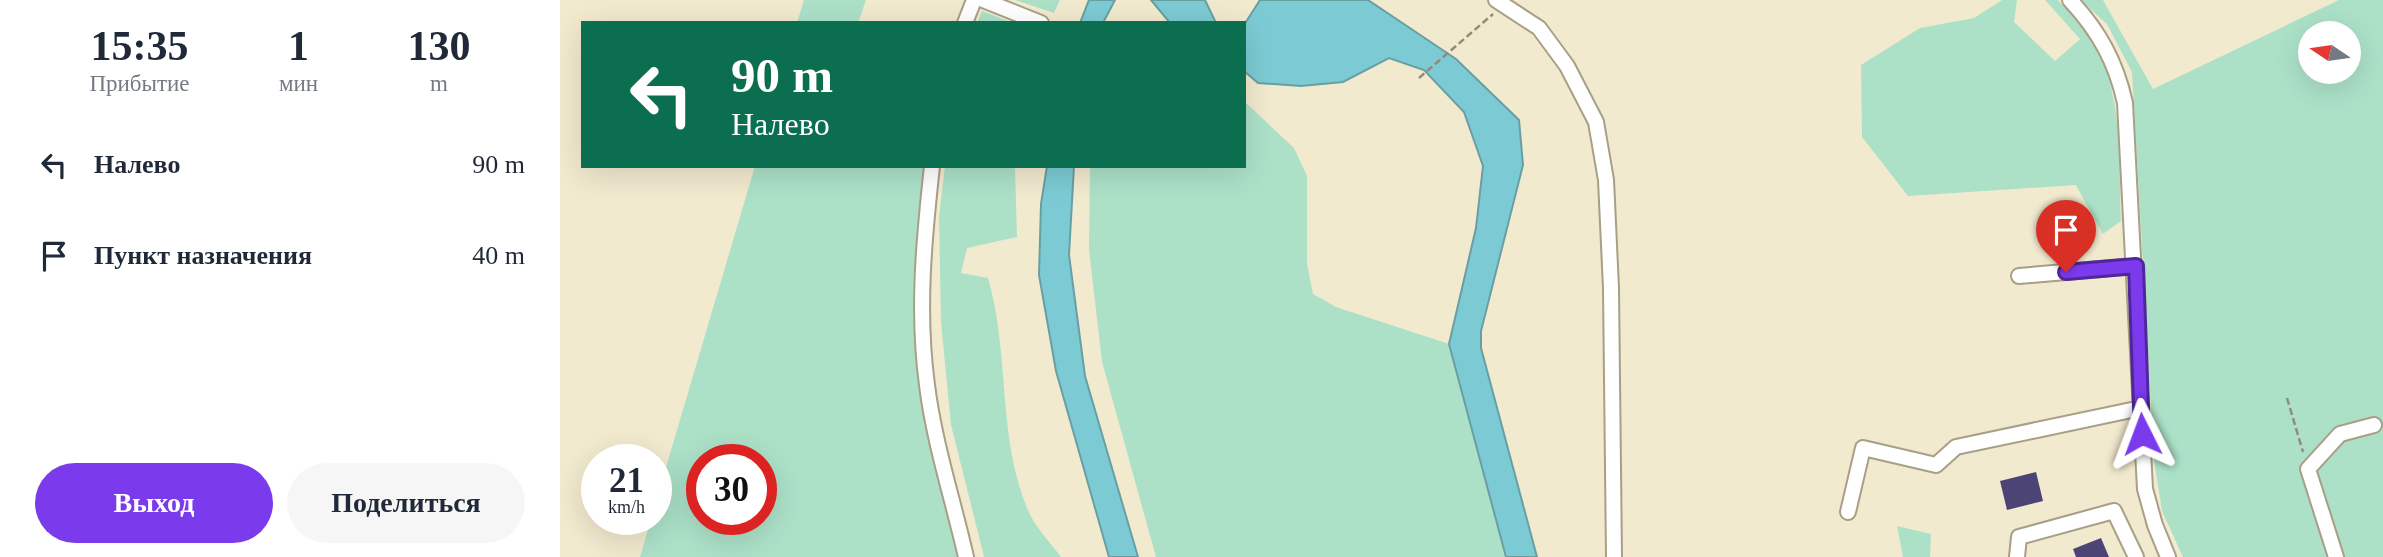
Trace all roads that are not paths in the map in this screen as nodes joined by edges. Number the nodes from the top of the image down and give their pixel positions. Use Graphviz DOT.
graph roads {
  1 [pos="974,0"];
  2 [pos="983,0"];
  3 [pos="2070,0"];
  4 [pos="1500,2"];
  5 [pos="966,21"];
  6 [pos="1036,21"];
  7 [pos="933,168"];
  8 [pos="2136,266"];
  9 [pos="2019,276"];
  10 [pos="2141,408"];
  11 [pos="2374,425"];
  12 [pos="1847,512"];
  13 [pos="966,557"];
  14 [pos="1614,557"];
  15 [pos="2017,557"];
  16 [pos="2136,557"];
  17 [pos="2168,557"];
  18 [pos="2336,557"];
  1 -- 5 [label="street"];
  2 -- 6 [label="street"];
  3 -- 8 [label="street"];
  4 -- 14 [label="street"];
  7 -- 13 [label="street"];
  8 -- 9 [label="street"];
  8 -- 10 [label="street"];
  10 -- 12 [label="street"];
  10 -- 17 [label="street"];
  11 -- 18 [label="street"];
  15 -- 16 [label="street"];
}
